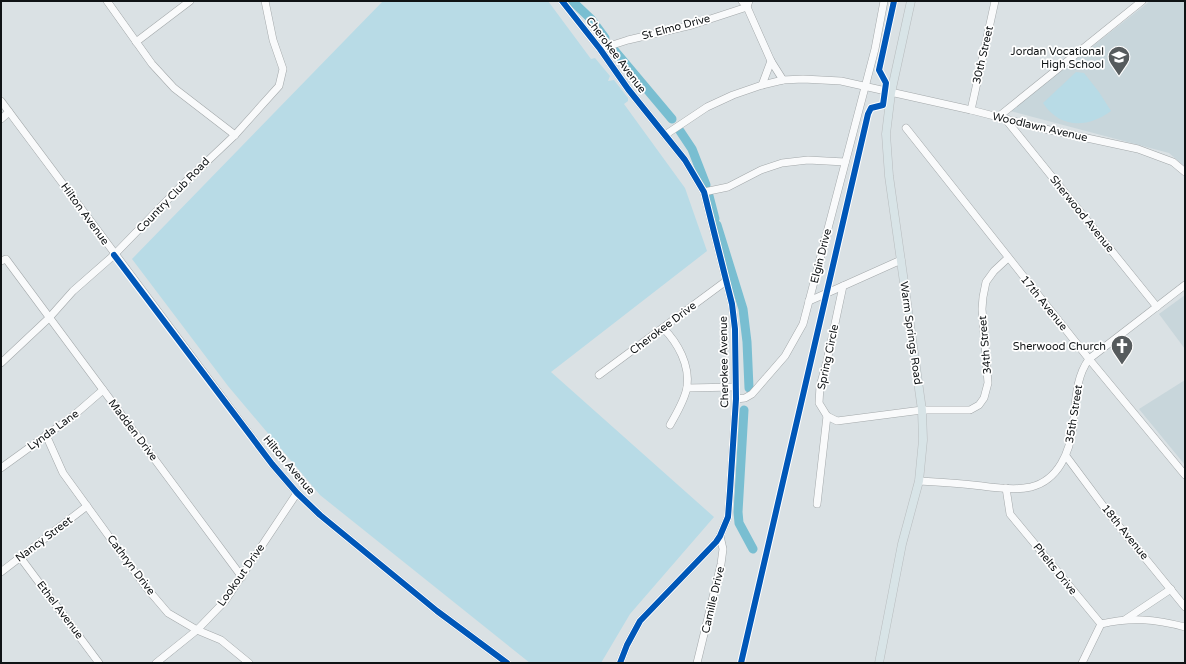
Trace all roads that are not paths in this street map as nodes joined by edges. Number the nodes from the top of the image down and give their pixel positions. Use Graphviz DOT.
graph roads {
  1 [pos="106,1"];
  2 [pos="190,1"];
  3 [pos="265,1"];
  4 [pos="562,1"];
  5 [pos="875,1"];
  6 [pos="911,1"];
  7 [pos="995,1"];
  8 [pos="1142,1"];
  9 [pos="746,3"];
  10 [pos="884,3"];
  11 [pos="136,42"];
  12 [pos="600,49"];
  13 [pos="771,61"];
  14 [pos="783,80"];
  15 [pos="762,85"];
  16 [pos="866,87"];
  17 [pos="891,93"];
  18 [pos="1,101"];
  19 [pos="970,110"];
  20 [pos="9,112"];
  21 [pos="998,118"];
  22 [pos="1,119"];
  23 [pos="1007,120"];
  24 [pos="906,128"];
  25 [pos="665,134"];
  26 [pos="235,135"];
  27 [pos="845,162"];
  28 [pos="1185,172"];
  29 [pos="704,192"];
  30 [pos="114,255"];
  31 [pos="1008,258"];
  32 [pos="901,260"];
  33 [pos="1,261"];
  34 [pos="726,281"];
  35 [pos="1185,285"];
  36 [pos="843,286"];
  37 [pos="810,301"];
  38 [pos="1157,307"];
  39 [pos="49,318"];
  40 [pos="663,328"];
  41 [pos="1089,359"];
  42 [pos="1,363"];
  43 [pos="600,375"];
  44 [pos="736,387"];
  45 [pos="687,388"];
  46 [pos="103,390"];
  47 [pos="736,399"];
  48 [pos="922,410"];
  49 [pos="827,416"];
  50 [pos="670,425"];
  51 [pos="46,435"];
  52 [pos="1066,456"];
  53 [pos="1,468"];
  54 [pos="1185,475"];
  55 [pos="919,481"];
  56 [pos="1006,488"];
  57 [pos="297,493"];
  58 [pos="817,504"];
  59 [pos="87,506"];
  60 [pos="720,536"];
  61 [pos="710,547"];
  62 [pos="722,555"];
  63 [pos="20,557"];
  64 [pos="1,572"];
  65 [pos="242,577"];
  66 [pos="1171,589"];
  67 [pos="1185,607"];
  68 [pos="1125,619"];
  69 [pos="1101,624"];
  70 [pos="1185,627"];
  71 [pos="197,630"];
  72 [pos="99,663"];
  73 [pos="156,663"];
  74 [pos="249,663"];
  75 [pos="507,663"];
  76 [pos="620,663"];
  77 [pos="697,663"];
  78 [pos="879,663"];
  79 [pos="1082,663"];
  1 -- 11 [label="street"];
  2 -- 11 [label="street"];
  3 -- 26 [label="street, Country Club Road"];
  4 -- 12 [label="street, Cherokee Avenue"];
  5 -- 10 [label="street"];
  6 -- 17 [label="main road, Warm Springs Road"];
  7 -- 19 [label="street, 30th Street"];
  8 -- 21 [label="street"];
  9 -- 12 [label="street, St Elmo Drive"];
  9 -- 13 [label="street"];
  10 -- 16 [label="street, Elgin Drive"];
  11 -- 26 [label="street"];
  12 -- 25 [label="street, Cherokee Avenue"];
  13 -- 14 [label="street"];
  13 -- 15 [label="street"];
  14 -- 15 [label="street, Woodlawn Avenue"];
  14 -- 16 [label="street, Woodlawn Avenue"];
  15 -- 25 [label="street, Woodlawn Avenue"];
  16 -- 17 [label="street, Woodlawn Avenue"];
  16 -- 27 [label="street, Elgin Drive"];
  17 -- 19 [label="street, Woodlawn Avenue"];
  17 -- 32 [label="main road, Warm Springs Road"];
  18 -- 20 [label="street, Hilton Avenue"];
  19 -- 21 [label="street, Woodlawn Avenue"];
  20 -- 22 [label="street"];
  20 -- 30 [label="street, Hilton Avenue"];
  21 -- 23 [label="street, Woodlawn Avenue"];
  23 -- 28 [label="street, Woodlawn Avenue"];
  23 -- 38 [label="street, Sherwood Avenue"];
  24 -- 31 [label="street, 17th Avenue"];
  25 -- 29 [label="street, Cherokee Avenue"];
  26 -- 30 [label="street, Country Club Road"];
  27 -- 29 [label="street"];
  27 -- 37 [label="street, Elgin Drive"];
  29 -- 34 [label="street, Cherokee Avenue"];
  30 -- 39 [label="street, Country Club Road"];
  30 -- 57 [label="street, Hilton Avenue"];
  31 -- 41 [label="street, 17th Avenue"];
  31 -- 48 [label="street, 34th Street"];
  32 -- 36 [label="street"];
  32 -- 48 [label="main road, Warm Springs Road"];
  33 -- 39 [label="street, Madden Drive"];
  34 -- 40 [label="street, Cherokee Drive"];
  34 -- 44 [label="street, Cherokee Avenue"];
  35 -- 38 [label="street, 35th Street"];
  36 -- 37 [label="street"];
  36 -- 49 [label="street, Spring Circle"];
  37 -- 47 [label="street, Elgin Drive"];
  38 -- 41 [label="street, 35th Street"];
  39 -- 42 [label="street, Country Club Road"];
  39 -- 46 [label="street, Madden Drive"];
  40 -- 43 [label="street, Cherokee Drive"];
  40 -- 45 [label="street"];
  41 -- 52 [label="street, 35th Street"];
  41 -- 54 [label="street, 17th Avenue"];
  44 -- 45 [label="street"];
  44 -- 47 [label="street, Cherokee Avenue"];
  45 -- 50 [label="street"];
  46 -- 51 [label="street, Lynda Lane"];
  46 -- 65 [label="street, Madden Drive"];
  47 -- 60 [label="street, Cherokee Avenue"];
  48 -- 49 [label="street"];
  48 -- 55 [label="main road, Warm Springs Road"];
  49 -- 58 [label="street"];
  51 -- 53 [label="street, Lynda Lane"];
  51 -- 59 [label="street, Cathryn Drive"];
  52 -- 56 [label="street, 35th Street"];
  52 -- 66 [label="street, 18th Avenue"];
  55 -- 56 [label="street, 35th Street"];
  55 -- 78 [label="main road, Warm Springs Road"];
  56 -- 69 [label="street, Phelts Drive"];
  57 -- 65 [label="street, Lookout Drive"];
  57 -- 75 [label="street, Hilton Avenue"];
  59 -- 63 [label="street, Nancy Street"];
  59 -- 71 [label="street, Cathryn Drive"];
  60 -- 61 [label="street, Cherokee Avenue"];
  60 -- 62 [label="street, Camille Drive"];
  61 -- 62 [label="street"];
  61 -- 76 [label="street, Cherokee Avenue"];
  62 -- 77 [label="street, Camille Drive"];
  63 -- 64 [label="street, Nancy Street"];
  63 -- 72 [label="street, Ethel Avenue"];
  65 -- 71 [label="street, Lookout Drive"];
  66 -- 67 [label="street, 18th Avenue"];
  66 -- 68 [label="street"];
  68 -- 69 [label="street"];
  68 -- 70 [label="street"];
  69 -- 79 [label="street"];
  71 -- 73 [label="street, Lookout Drive"];
  71 -- 74 [label="street, Cathryn Drive"];
}
